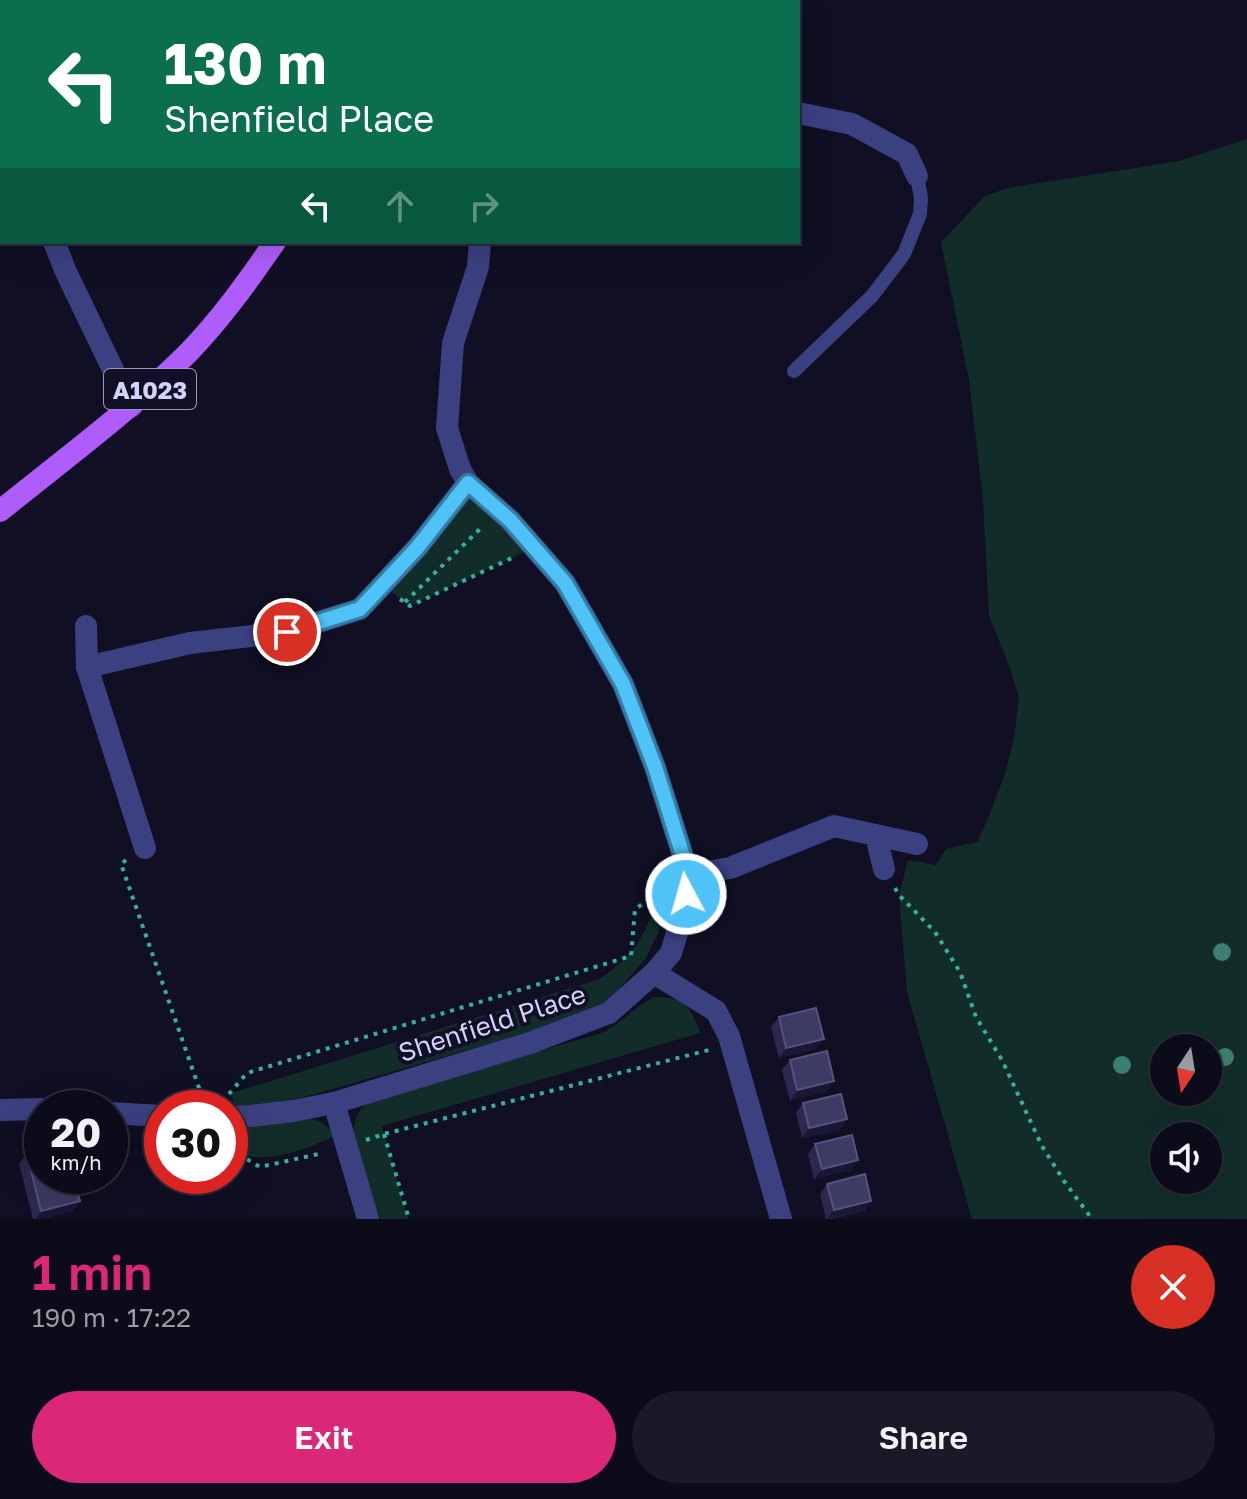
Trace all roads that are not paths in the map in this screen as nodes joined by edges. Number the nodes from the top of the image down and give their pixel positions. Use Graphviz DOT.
graph roads {
  1 [pos="800,113"];
  2 [pos="917,176"];
  3 [pos="55,244"];
  4 [pos="274,244"];
  5 [pos="480,244"];
  6 [pos="794,371"];
  7 [pos="131,407"];
  8 [pos="468,483"];
  9 [pos="0,511"];
  10 [pos="86,626"];
  11 [pos="87,667"];
  12 [pos="876,836"];
  13 [pos="917,844"];
  14 [pos="145,848"];
  15 [pos="884,869"];
  16 [pos="689,875"];
  17 [pos="654,973"];
  18 [pos="334,1103"];
  19 [pos="24,1109"];
  20 [pos="0,1110"];
  21 [pos="248,1115"];
  22 [pos="368,1219"];
  23 [pos="781,1219"];
  1 -- 2 [label="street"];
  2 -- 6 [label="lane"];
  3 -- 7 [label="street"];
  4 -- 7 [label="main road, A1023"];
  5 -- 8 [label="street, Shenfield Place"];
  7 -- 9 [label="main road, A1023"];
  8 -- 11 [label="street"];
  8 -- 16 [label="street, Shenfield Place"];
  10 -- 11 [label="street"];
  11 -- 14 [label="street"];
  12 -- 13 [label="street"];
  12 -- 15 [label="street"];
  12 -- 16 [label="street"];
  16 -- 17 [label="street, Shenfield Place"];
  17 -- 18 [label="street, Shenfield Place"];
  17 -- 23 [label="street"];
  18 -- 21 [label="street, Shenfield Place"];
  18 -- 22 [label="street"];
  19 -- 20 [label="street"];
}
